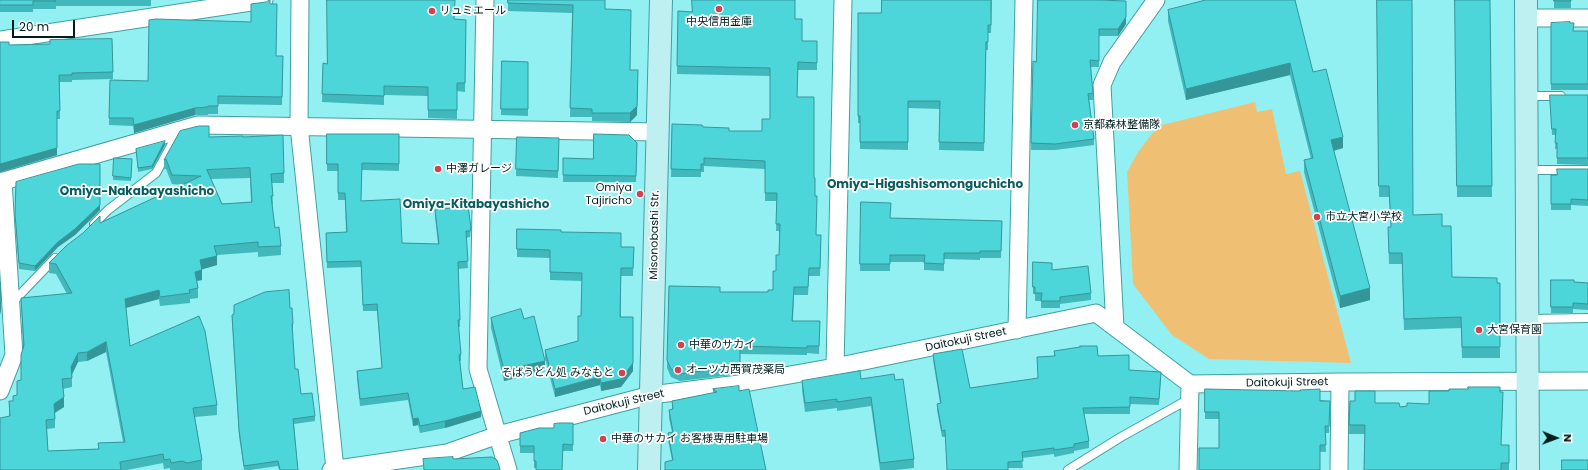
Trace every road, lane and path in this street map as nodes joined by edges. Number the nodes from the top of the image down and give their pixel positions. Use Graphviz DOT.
graph roads {
  1 [pos="264,0"];
  2 [pos="300,0"];
  3 [pos="485,0"];
  4 [pos="661,0"];
  5 [pos="843,0"];
  6 [pos="1024,0"];
  7 [pos="1156,0"];
  8 [pos="1526,9"];
  9 [pos="1588,18"];
  10 [pos="0,40"];
  11 [pos="1527,96"];
  12 [pos="1567,96"];
  13 [pos="299,126"];
  14 [pos="482,129"];
  15 [pos="179,130"];
  16 [pos="658,132"];
  17 [pos="1527,170"];
  18 [pos="1588,170"];
  19 [pos="2,181"];
  20 [pos="89,229"];
  21 [pos="62,251"];
  22 [pos="11,304"];
  23 [pos="1588,318"];
  24 [pos="1528,320"];
  25 [pos="1115,327"];
  26 [pos="1017,330"];
  27 [pos="835,367"];
  28 [pos="1528,381"];
  29 [pos="1588,381"];
  30 [pos="1340,382"];
  31 [pos="0,391"];
  32 [pos="1189,392"];
  33 [pos="651,395"];
  34 [pos="498,435"];
  35 [pos="333,470"];
  36 [pos="508,470"];
  37 [pos="649,470"];
  38 [pos="1068,470"];
  39 [pos="1188,470"];
  40 [pos="1339,470"];
  41 [pos="1528,470"];
  1 -- 10 [label="street"];
  2 -- 13 [label="street"];
  3 -- 14 [label="street"];
  4 -- 16 [label="street, Misonobashi Str."];
  5 -- 27 [label="street"];
  6 -- 26 [label="street"];
  7 -- 25 [label="street"];
  8 -- 9 [label="street"];
  8 -- 11 [label="street"];
  11 -- 12 [label="lane"];
  11 -- 17 [label="street"];
  13 -- 14 [label="street"];
  13 -- 15 [label="street"];
  13 -- 35 [label="street"];
  14 -- 16 [label="street"];
  14 -- 34 [label="street"];
  15 -- 19 [label="street"];
  15 -- 20 [label="lane"];
  16 -- 33 [label="street, Misonobashi Str."];
  17 -- 18 [label="lane"];
  17 -- 24 [label="street"];
  19 -- 22 [label="street"];
  21 -- 22 [label="lane"];
  22 -- 31 [label="street"];
  23 -- 24 [label="lane"];
  24 -- 28 [label="street"];
  25 -- 26 [label="street, Daitokuji Street"];
  25 -- 32 [label="street, Daitokuji Street"];
  26 -- 27 [label="street, Daitokuji Street"];
  27 -- 33 [label="street, Daitokuji Street"];
  28 -- 29 [label="street, Daitokuji Street"];
  28 -- 30 [label="street, Daitokuji Street"];
  28 -- 41 [label="street"];
  30 -- 32 [label="street, Daitokuji Street"];
  30 -- 40 [label="street"];
  32 -- 38 [label="lane"];
  32 -- 39 [label="street"];
  33 -- 34 [label="street, Daitokuji Street"];
  33 -- 37 [label="street, Misonobashi Str."];
  34 -- 35 [label="street, Daitokuji Street"];
  34 -- 36 [label="street"];
}
